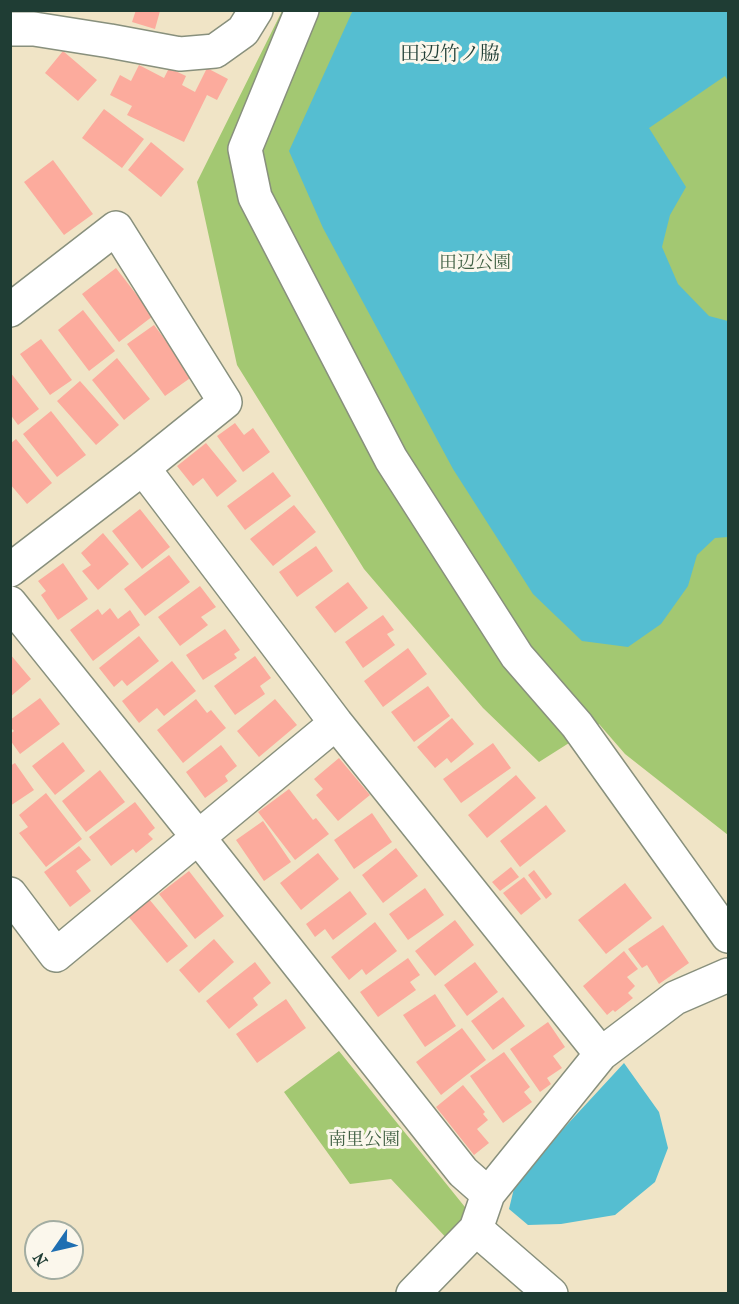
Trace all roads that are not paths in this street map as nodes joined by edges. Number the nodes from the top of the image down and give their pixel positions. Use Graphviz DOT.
graph roads {
  1 [pos="256,10"];
  2 [pos="302,10"];
  3 [pos="10,29"];
  4 [pos="10,310"];
  5 [pos="143,468"];
  6 [pos="10,570"];
  7 [pos="10,603"];
  8 [pos="336,723"];
  9 [pos="198,837"];
  10 [pos="10,894"];
  11 [pos="729,936"];
  12 [pos="729,975"];
  13 [pos="600,1054"];
  14 [pos="488,1194"];
  15 [pos="476,1229"];
  16 [pos="413,1293"];
  17 [pos="551,1293"];
  1 -- 3 [label="street"];
  2 -- 11 [label="street"];
  4 -- 5 [label="street"];
  5 -- 6 [label="street"];
  5 -- 8 [label="street"];
  7 -- 9 [label="street"];
  8 -- 9 [label="street"];
  8 -- 13 [label="street"];
  9 -- 10 [label="street"];
  9 -- 14 [label="street"];
  12 -- 13 [label="street"];
  13 -- 14 [label="street"];
  14 -- 15 [label="street"];
  15 -- 16 [label="street"];
  15 -- 17 [label="street"];
}
